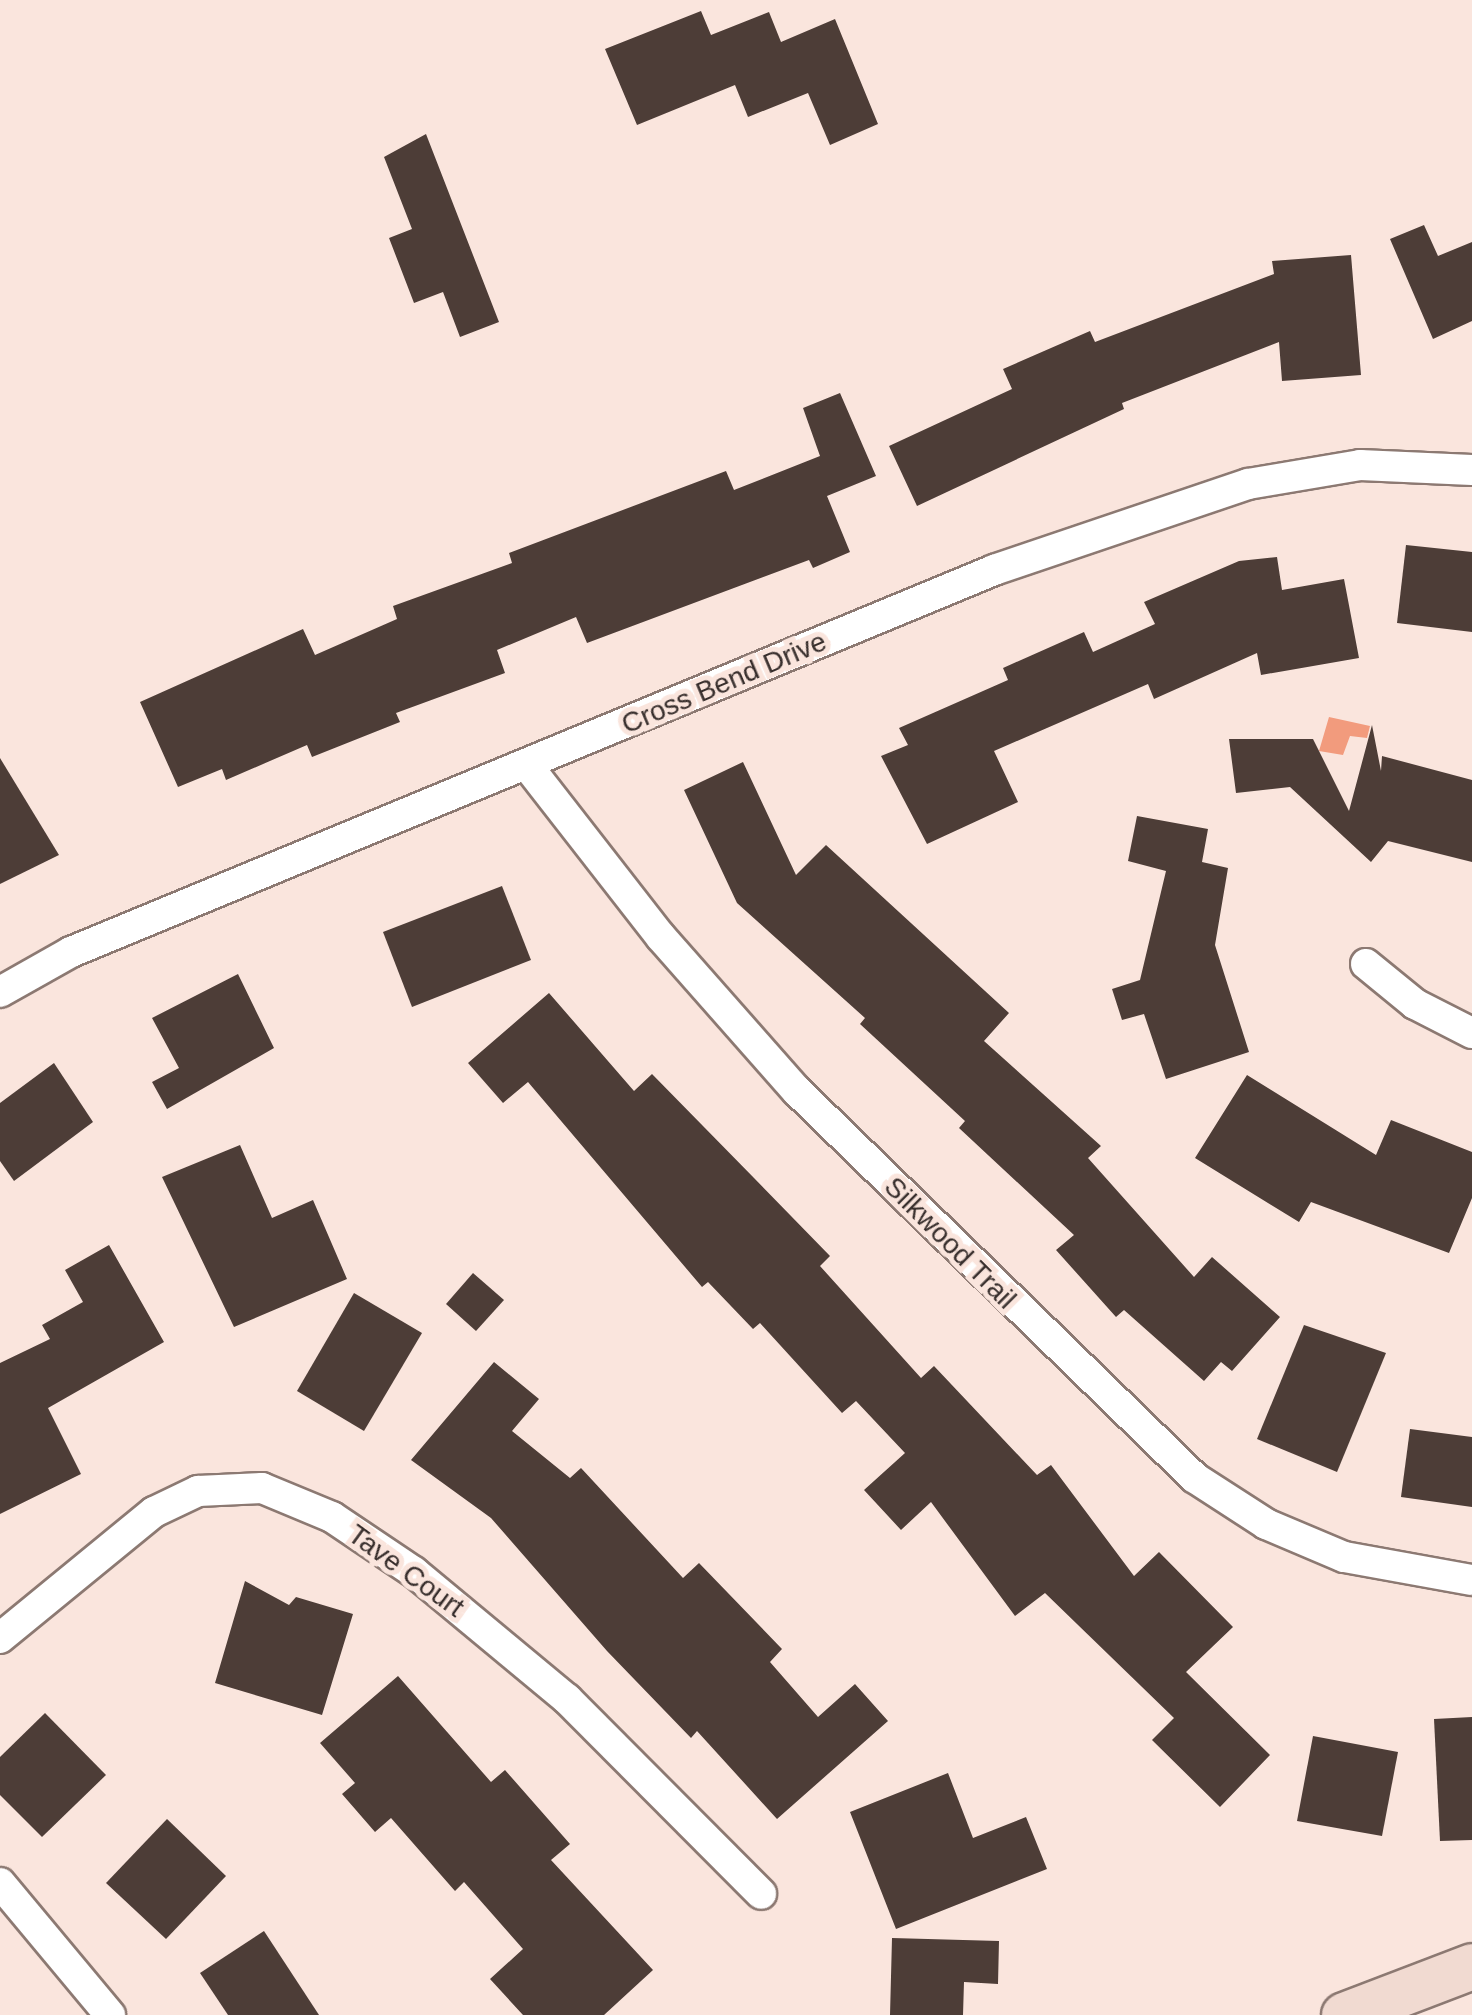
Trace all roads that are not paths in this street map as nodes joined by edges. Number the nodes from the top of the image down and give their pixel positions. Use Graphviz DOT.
graph roads {
  1 [pos="1472,470"];
  2 [pos="526,765"];
  3 [pos="1366,964"];
  4 [pos="0,992"];
  5 [pos="1472,1034"];
  6 [pos="1472,1580"];
  7 [pos="0,1638"];
  8 [pos="0,1883"];
  9 [pos="761,1894"];
  10 [pos="1472,1966"];
  11 [pos="110,2015"];
  12 [pos="1344,2015"];
  1 -- 2 [label="street, Cross Bend Drive"];
  2 -- 4 [label="street, Cross Bend Drive"];
  2 -- 6 [label="street, Silkwood Trail"];
  3 -- 5 [label="street"];
  7 -- 9 [label="street, Tave Court"];
  8 -- 11 [label="street"];
  10 -- 12 [label="main road"];
}
